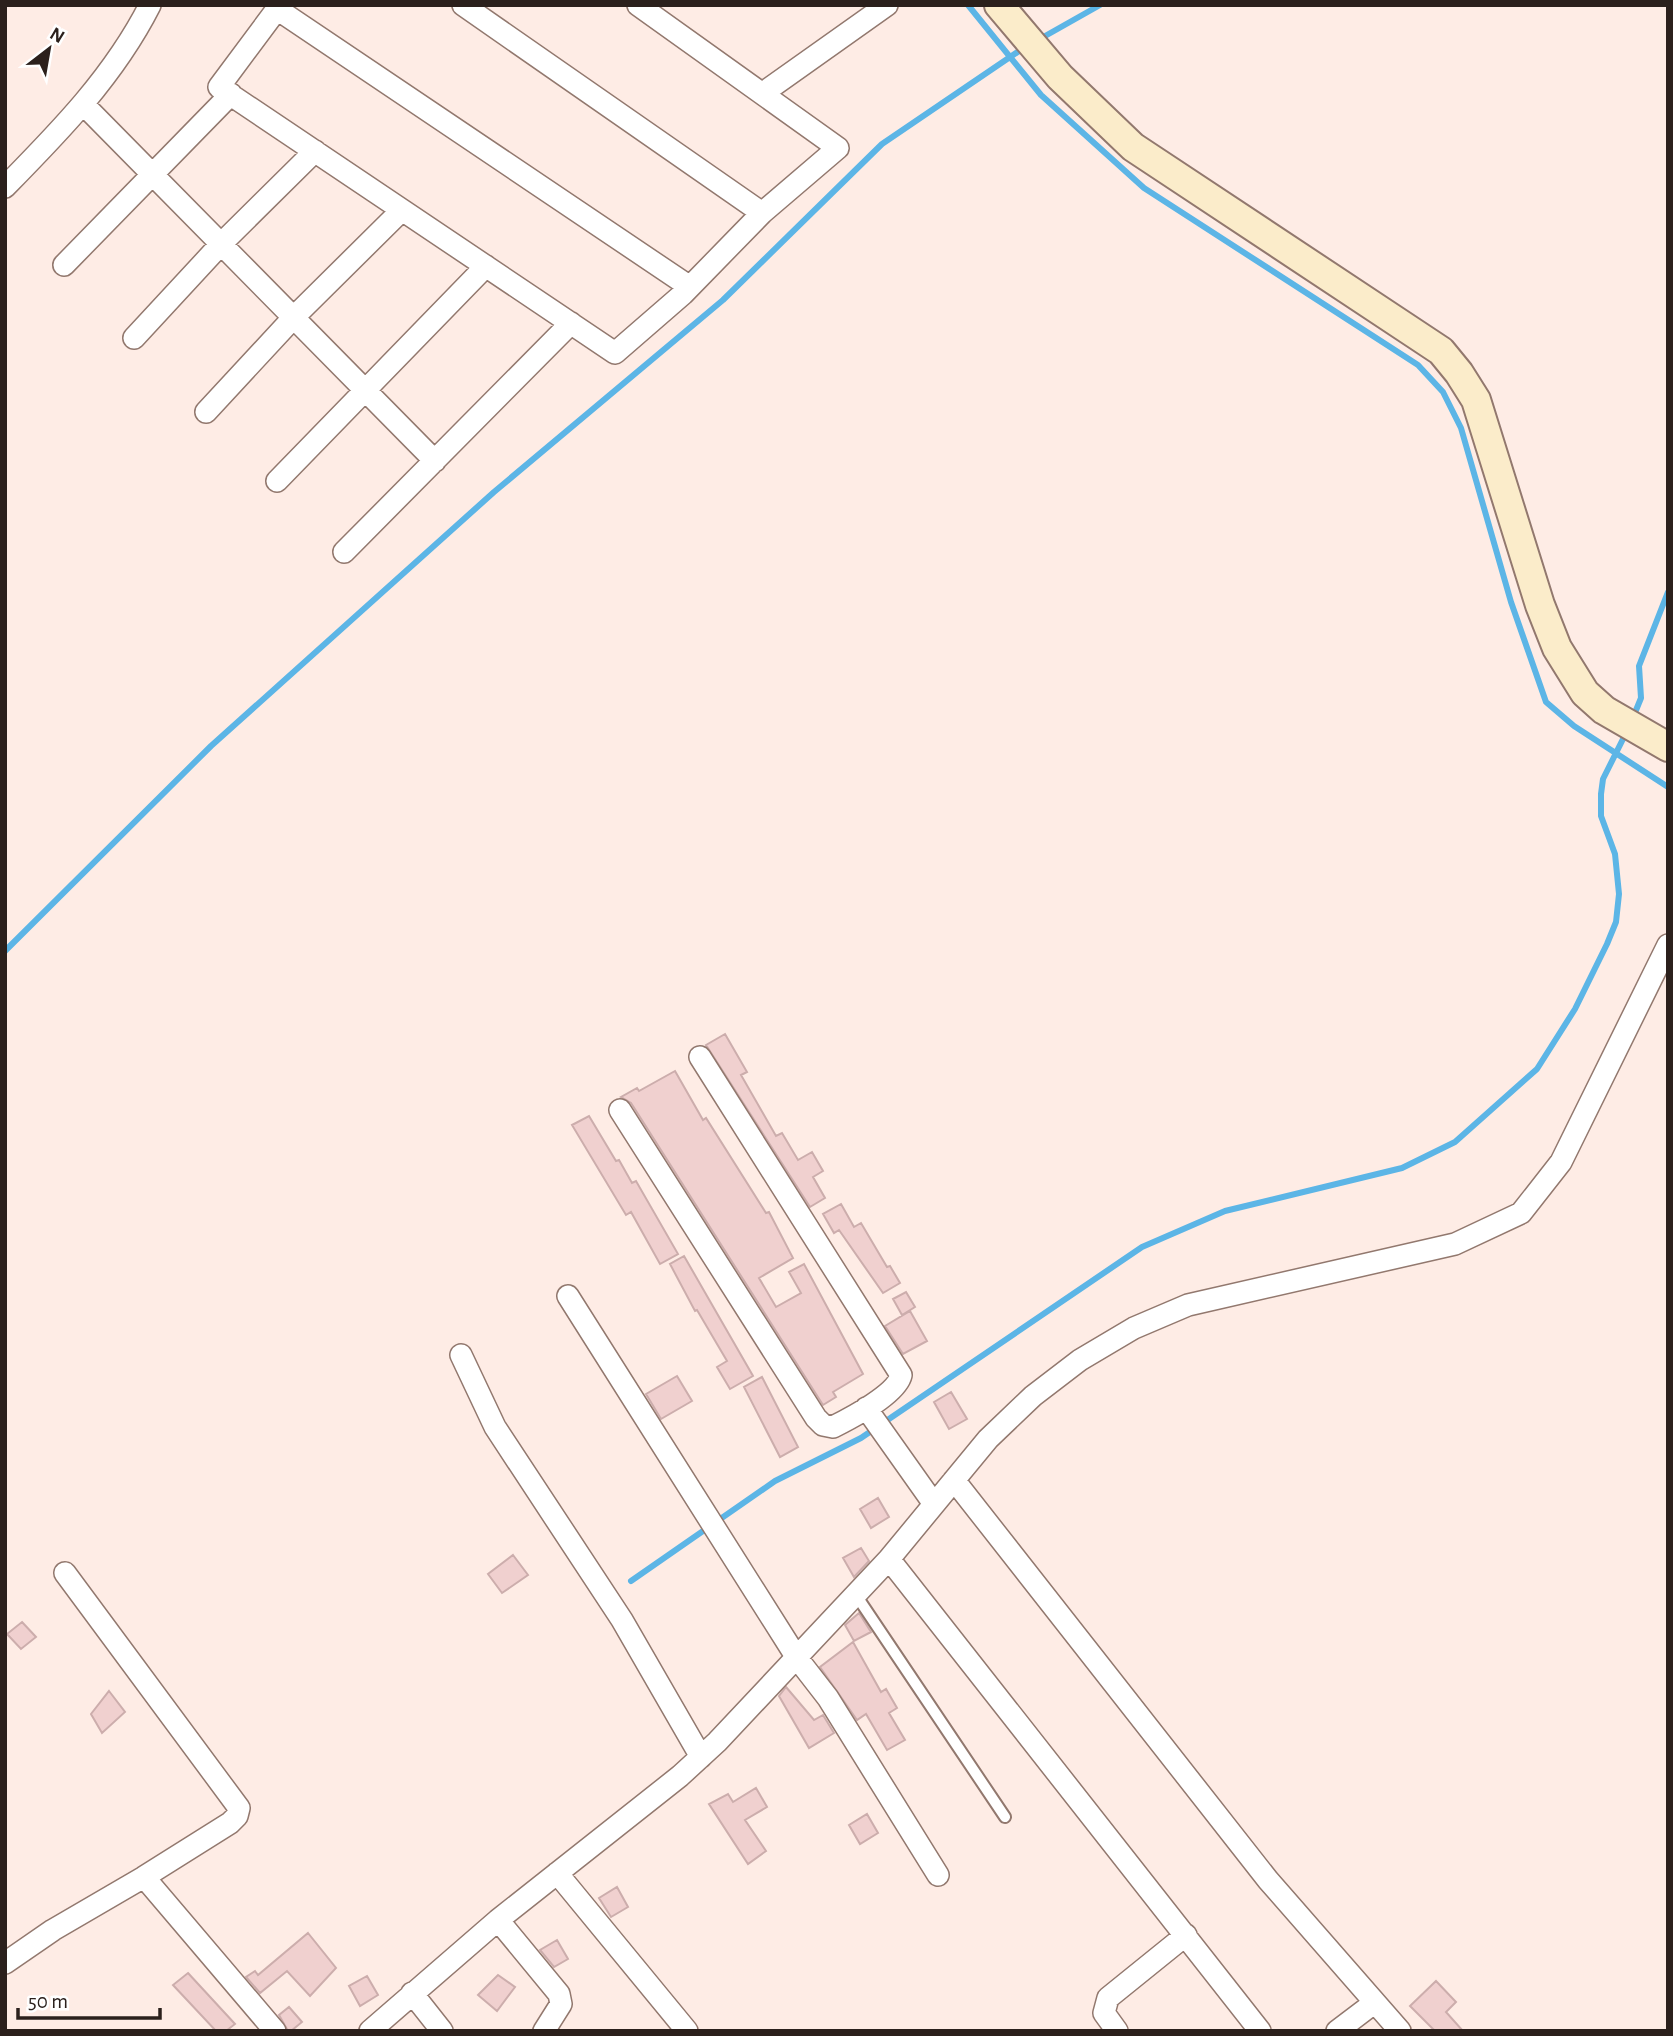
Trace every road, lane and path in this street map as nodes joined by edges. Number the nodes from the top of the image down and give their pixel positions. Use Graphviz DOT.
graph roads {
  1 [pos="150,5"];
  2 [pos="463,5"];
  3 [pos="638,5"];
  4 [pos="887,5"];
  5 [pos="999,5"];
  6 [pos="278,7"];
  7 [pos="763,93"];
  8 [pos="231,94"];
  9 [pos="83,104"];
  10 [pos="315,151"];
  11 [pos="152,173"];
  12 [pos="5,187"];
  13 [pos="402,210"];
  14 [pos="762,213"];
  15 [pos="221,244"];
  16 [pos="64,265"];
  17 [pos="486,266"];
  18 [pos="690,287"];
  19 [pos="294,317"];
  20 [pos="570,323"];
  21 [pos="134,338"];
  22 [pos="367,391"];
  23 [pos="206,412"];
  24 [pos="435,461"];
  25 [pos="278,481"];
  26 [pos="344,552"];
  27 [pos="1668,747"];
  28 [pos="1668,945"];
  29 [pos="700,1057"];
  30 [pos="620,1110"];
  31 [pos="568,1296"];
  32 [pos="461,1355"];
  33 [pos="866,1408"];
  34 [pos="954,1480"];
  35 [pos="934,1504"];
  36 [pos="889,1559"];
  37 [pos="65,1573"];
  38 [pos="856,1595"];
  39 [pos="797,1658"];
  40 [pos="701,1757"];
  41 [pos="1005,1817"];
  42 [pos="557,1873"];
  43 [pos="938,1875"];
  44 [pos="145,1877"];
  45 [pos="498,1920"];
  46 [pos="1186,1936"];
  47 [pos="5,1963"];
  48 [pos="412,1993"];
  49 [pos="1374,2003"];
  50 [pos="275,2031"];
  51 [pos="370,2031"];
  52 [pos="442,2031"];
  53 [pos="544,2031"];
  54 [pos="687,2031"];
  55 [pos="1117,2031"];
  56 [pos="1260,2031"];
  57 [pos="1337,2031"];
  58 [pos="1400,2031"];
  1 -- 9 [label="street"];
  2 -- 14 [label="street"];
  3 -- 7 [label="street"];
  4 -- 7 [label="street"];
  5 -- 27 [label="street"];
  6 -- 8 [label="street"];
  6 -- 18 [label="street"];
  7 -- 14 [label="street"];
  8 -- 10 [label="street"];
  8 -- 11 [label="street"];
  9 -- 11 [label="street"];
  9 -- 12 [label="street"];
  10 -- 13 [label="street"];
  10 -- 15 [label="street"];
  11 -- 15 [label="street"];
  11 -- 16 [label="street"];
  13 -- 17 [label="street"];
  13 -- 19 [label="street"];
  14 -- 18 [label="street"];
  15 -- 19 [label="street"];
  15 -- 21 [label="street"];
  17 -- 20 [label="street"];
  17 -- 22 [label="street"];
  18 -- 20 [label="street"];
  19 -- 22 [label="street"];
  19 -- 23 [label="street"];
  20 -- 24 [label="street"];
  22 -- 24 [label="street"];
  22 -- 25 [label="street"];
  24 -- 26 [label="street"];
  28 -- 34 [label="street"];
  29 -- 33 [label="street"];
  30 -- 33 [label="street"];
  31 -- 39 [label="street"];
  32 -- 40 [label="street"];
  33 -- 35 [label="street"];
  34 -- 35 [label="street"];
  34 -- 49 [label="street"];
  35 -- 36 [label="street"];
  36 -- 38 [label="street"];
  36 -- 46 [label="street"];
  37 -- 44 [label="street"];
  38 -- 39 [label="street"];
  38 -- 41 [label="lane"];
  39 -- 40 [label="street"];
  39 -- 43 [label="street"];
  40 -- 42 [label="street"];
  42 -- 45 [label="street"];
  42 -- 54 [label="street"];
  44 -- 47 [label="street"];
  44 -- 50 [label="street"];
  45 -- 48 [label="street"];
  45 -- 53 [label="street"];
  46 -- 55 [label="street"];
  46 -- 56 [label="street"];
  48 -- 51 [label="street"];
  48 -- 52 [label="street"];
  49 -- 57 [label="street"];
  49 -- 58 [label="street"];
}
